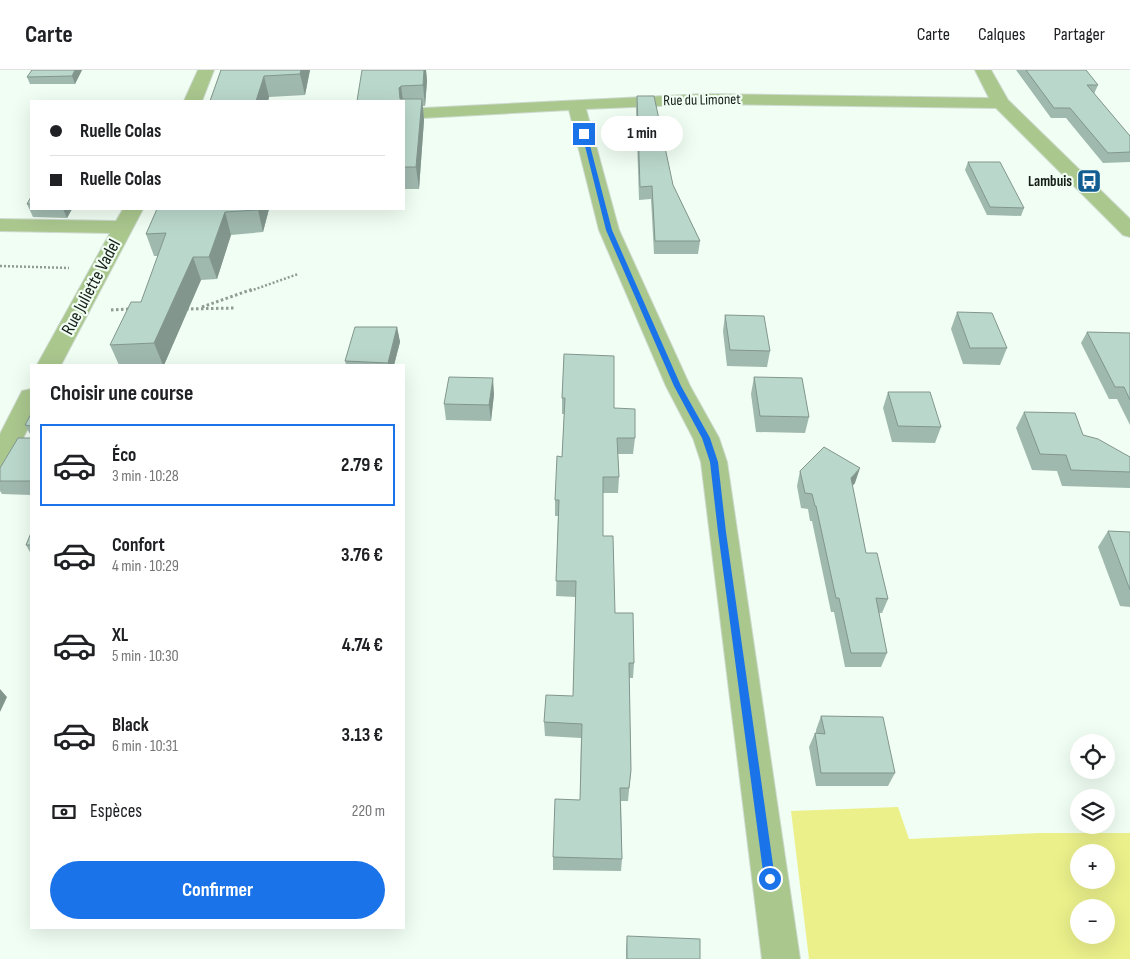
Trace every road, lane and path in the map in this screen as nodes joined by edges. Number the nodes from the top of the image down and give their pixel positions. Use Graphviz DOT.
graph roads {
  1 [pos="206,70"];
  2 [pos="983,70"];
  3 [pos="193,100"];
  4 [pos="1001,103"];
  5 [pos="576,104"];
  6 [pos="405,114"];
  7 [pos="128,218"];
  8 [pos="0,225"];
  9 [pos="1130,231"];
  10 [pos="0,266"];
  11 [pos="99,269"];
  12 [pos="298,274"];
  13 [pos="197,308"];
  14 [pos="235,308"];
  15 [pos="138,309"];
  16 [pos="177,309"];
  17 [pos="78,310"];
  18 [pos="49,364"];
  19 [pos="30,399"];
  20 [pos="0,460"];
  21 [pos="781,959"];
  1 -- 3 [label="street"];
  2 -- 4 [label="street"];
  4 -- 5 [label="street, Rue du Limonet"];
  4 -- 9 [label="street"];
  5 -- 6 [label="street, Rue du Limonet"];
  5 -- 21 [label="street"];
  7 -- 8 [label="street"];
  7 -- 11 [label="street, Rue Juliette Vadel"];
  10 -- 11 [label="path"];
  11 -- 17 [label="street, Rue Juliette Vadel"];
  12 -- 13 [label="path"];
  13 -- 14 [label="path"];
  13 -- 16 [label="path"];
  15 -- 17 [label="path"];
  17 -- 18 [label="street, Rue Juliette Vadel"];
  19 -- 20 [label="street"];
}
